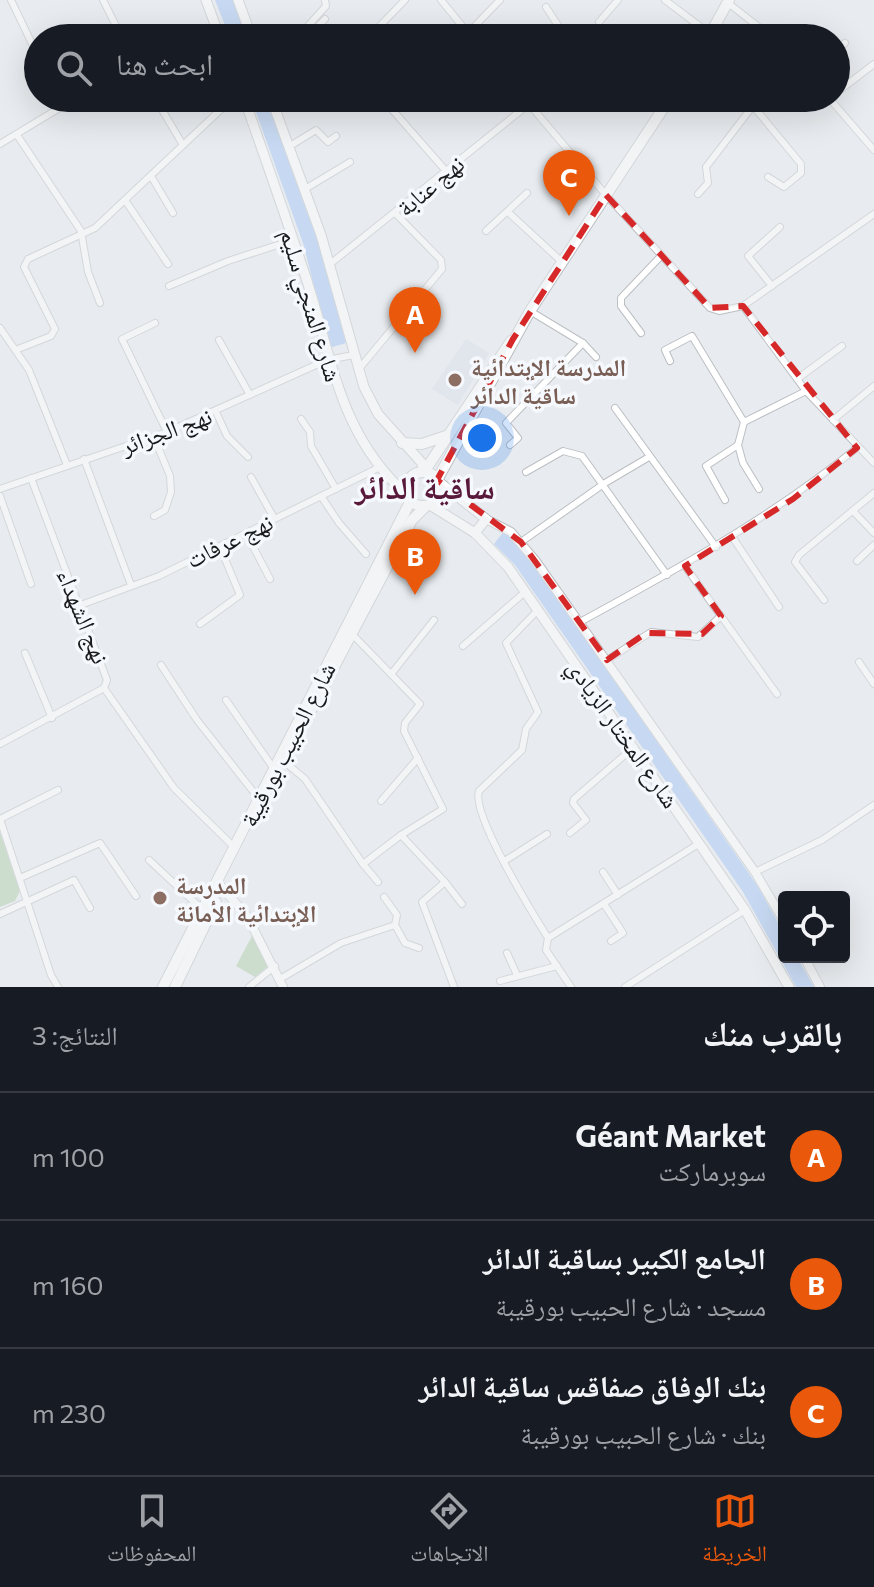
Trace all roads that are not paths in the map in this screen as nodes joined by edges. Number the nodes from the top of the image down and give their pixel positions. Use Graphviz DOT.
graph roads {
  1 [pos="11,0"];
  2 [pos="103,0"];
  3 [pos="206,0"];
  4 [pos="238,0"];
  5 [pos="325,0"];
  6 [pos="405,0"];
  7 [pos="441,0"];
  8 [pos="500,0"];
  9 [pos="618,0"];
  10 [pos="665,0"];
  11 [pos="729,1"];
  12 [pos="546,7"];
  13 [pos="325,19"];
  14 [pos="599,22"];
  15 [pos="115,24"];
  16 [pos="215,24"];
  17 [pos="247,24"];
  18 [pos="310,24"];
  19 [pos="320,24"];
  20 [pos="382,24"];
  21 [pos="460,24"];
  22 [pos="480,24"];
  23 [pos="557,24"];
  24 [pos="694,24"];
  25 [pos="716,24"];
  26 [pos="756,24"];
  27 [pos="24,27"];
  28 [pos="874,64"];
  29 [pos="850,82"];
  30 [pos="54,112"];
  31 [pos="163,112"];
  32 [pos="218,112"];
  33 [pos="249,112"];
  34 [pos="277,112"];
  35 [pos="394,112"];
  36 [pos="513,112"];
  37 [pos="535,112"];
  38 [pos="661,112"];
  39 [pos="750,112"];
  40 [pos="758,112"];
  41 [pos="841,112"];
  42 [pos="17,135"];
  43 [pos="336,136"];
  44 [pos="0,144"];
  45 [pos="183,145"];
  46 [pos="290,146"];
  47 [pos="874,150"];
  48 [pos="350,162"];
  49 [pos="446,171"];
  50 [pos="151,176"];
  51 [pos="768,177"];
  52 [pos="305,189"];
  53 [pos="527,193"];
  54 [pos="698,194"];
  55 [pos="606,195"];
  56 [pos="125,200"];
  57 [pos="173,213"];
  58 [pos="509,213"];
  59 [pos="396,214"];
  60 [pos="874,214"];
  61 [pos="780,227"];
  62 [pos="81,231"];
  63 [pos="486,231"];
  64 [pos="293,240"];
  65 [pos="661,256"];
  66 [pos="561,261"];
  67 [pos="168,264"];
  68 [pos="330,264"];
  69 [pos="169,286"];
  70 [pos="772,286"];
  71 [pos="100,303"];
  72 [pos="743,306"];
  73 [pos="530,311"];
  74 [pos="155,323"];
  75 [pos="0,328"];
  76 [pos="641,333"];
  77 [pos="513,339"];
  78 [pos="219,340"];
  79 [pos="583,343"];
  80 [pos="842,346"];
  81 [pos="18,349"];
  82 [pos="354,355"];
  83 [pos="596,357"];
  84 [pos="327,360"];
  85 [pos="670,361"];
  86 [pos="358,370"];
  87 [pos="797,379"];
  88 [pos="874,386"];
  89 [pos="806,391"];
  90 [pos="250,395"];
  91 [pos="615,408"];
  92 [pos="216,412"];
  93 [pos="301,419"];
  94 [pos="833,420"];
  95 [pos="744,422"];
  96 [pos="167,432"];
  97 [pos="449,435"];
  98 [pos="154,437"];
  99 [pos="402,443"];
  100 [pos="510,445"];
  101 [pos="738,445"];
  102 [pos="857,448"];
  103 [pos="248,457"];
  104 [pos="649,457"];
  105 [pos="84,459"];
  106 [pos="873,460"];
  107 [pos="67,465"];
  108 [pos="378,468"];
  109 [pos="424,472"];
  110 [pos="526,472"];
  111 [pos="251,477"];
  112 [pos="31,478"];
  113 [pos="438,481"];
  114 [pos="605,483"];
  115 [pos="0,489"];
  116 [pos="336,489"];
  117 [pos="759,489"];
  118 [pos="874,493"];
  119 [pos="0,496"];
  120 [pos="321,496"];
  121 [pos="409,498"];
  122 [pos="725,500"];
  123 [pos="428,505"];
  124 [pos="853,511"];
  125 [pos="154,516"];
  126 [pos="274,518"];
  127 [pos="486,519"];
  128 [pos="246,533"];
  129 [pos="475,533"];
  130 [pos="874,533"];
  131 [pos="733,538"];
  132 [pos="521,542"];
  133 [pos="874,545"];
  134 [pos="220,547"];
  135 [pos="716,547"];
  136 [pos="366,554"];
  137 [pos="857,561"];
  138 [pos="685,566"];
  139 [pos="667,575"];
  140 [pos="270,579"];
  141 [pos="31,584"];
  142 [pos="131,585"];
  143 [pos="525,592"];
  144 [pos="824,600"];
  145 [pos="78,606"];
  146 [pos="779,607"];
  147 [pos="538,610"];
  148 [pos="721,616"];
  149 [pos="434,620"];
  150 [pos="580,622"];
  151 [pos="200,624"];
  152 [pos="348,631"];
  153 [pos="463,646"];
  154 [pos="25,653"];
  155 [pos="607,660"];
  156 [pos="859,662"];
  157 [pos="161,665"];
  158 [pos="392,673"];
  159 [pos="874,684"];
  160 [pos="104,688"];
  161 [pos="777,694"];
  162 [pos="226,700"];
  163 [pos="52,718"];
  164 [pos="0,744"];
  165 [pos="634,747"];
  166 [pos="418,758"];
  167 [pos="282,760"];
  168 [pos="274,769"];
  169 [pos="58,790"];
  170 [pos="259,799"];
  171 [pos="381,801"];
  172 [pos="874,805"];
  173 [pos="0,819"];
  174 [pos="570,833"];
  175 [pos="547,834"];
  176 [pos="401,835"];
  177 [pos="700,843"];
  178 [pos="235,848"];
  179 [pos="149,860"];
  180 [pos="506,860"];
  181 [pos="363,864"];
  182 [pos="603,872"];
  183 [pos="755,872"];
  184 [pos="20,878"];
  185 [pos="378,882"];
  186 [pos="445,882"];
  187 [pos="220,885"];
  188 [pos="618,895"];
  189 [pos="136,896"];
  190 [pos="384,897"];
  191 [pos="28,902"];
  192 [pos="462,904"];
  193 [pos="604,904"];
  194 [pos="90,908"];
  195 [pos="745,910"];
  196 [pos="204,911"];
  197 [pos="778,911"];
  198 [pos="0,914"];
  199 [pos="395,925"];
  200 [pos="548,938"];
  201 [pos="611,941"];
  202 [pos="419,948"];
  203 [pos="507,953"];
  204 [pos="807,963"];
  205 [pos="275,966"];
  206 [pos="557,966"];
  207 [pos="517,975"];
  208 [pos="500,981"];
  209 [pos="282,983"];
  210 [pos="58,987"];
  211 [pos="163,987"];
  212 [pos="175,987"];
  213 [pos="249,987"];
  214 [pos="454,987"];
  215 [pos="571,987"];
  216 [pos="625,987"];
  217 [pos="789,987"];
  218 [pos="820,987"];
  1 -- 27 [label="street"];
  2 -- 15 [label="street"];
  3 -- 16 [label="main road"];
  4 -- 17 [label="main road"];
  5 -- 18 [label="street"];
  6 -- 20 [label="street"];
  7 -- 21 [label="street"];
  8 -- 22 [label="street"];
  9 -- 14 [label="street"];
  10 -- 24 [label="street"];
  11 -- 25 [label="main road"];
  11 -- 26 [label="street"];
  12 -- 23 [label="street"];
  13 -- 19 [label="street"];
  28 -- 29 [label="street"];
  30 -- 42 [label="street"];
  31 -- 45 [label="street"];
  32 -- 45 [label="street"];
  33 -- 64 [label="main road, شارع المنجي سليم"];
  34 -- 46 [label="main road"];
  35 -- 49 [label="street"];
  36 -- 49 [label="street, نهج عنابة"];
  37 -- 55 [label="street"];
  38 -- 55 [label="main road, شارع الحبيب بورقيبة"];
  39 -- 54 [label="street"];
  40 -- 51 [label="street"];
  41 -- 47 [label="street"];
  42 -- 44 [label="street"];
  42 -- 62 [label="street"];
  43 -- 46 [label="street"];
  45 -- 50 [label="street"];
  46 -- 52 [label="main road"];
  48 -- 52 [label="street"];
  49 -- 59 [label="street, نهج عنابة"];
  50 -- 56 [label="street"];
  50 -- 57 [label="street"];
  52 -- 68 [label="main road"];
  53 -- 58 [label="street"];
  55 -- 65 [label="street"];
  55 -- 66 [label="main road, شارع الحبيب بورقيبة"];
  56 -- 62 [label="street"];
  56 -- 67 [label="street"];
  58 -- 63 [label="street"];
  58 -- 66 [label="street"];
  59 -- 68 [label="street, نهج عنابة"];
  59 -- 86 [label="street"];
  60 -- 70 [label="street"];
  61 -- 70 [label="street"];
  62 -- 71 [label="street"];
  62 -- 81 [label="street"];
  64 -- 69 [label="street"];
  64 -- 84 [label="main road, شارع المنجي سليم"];
  65 -- 72 [label="street"];
  65 -- 76 [label="street"];
  66 -- 73 [label="main road, شارع الحبيب بورقيبة"];
  68 -- 82 [label="main road"];
  70 -- 72 [label="street"];
  72 -- 87 [label="street"];
  73 -- 77 [label="main road, شارع الحبيب بورقيبة"];
  73 -- 79 [label="street"];
  74 -- 96 [label="street"];
  75 -- 81 [label="street"];
  77 -- 97 [label="main road, شارع الحبيب بورقيبة"];
  77 -- 113 [label="main road, شارع الحبيب بورقيبة"];
  78 -- 90 [label="street"];
  79 -- 83 [label="street"];
  79 -- 100 [label="street"];
  80 -- 87 [label="street"];
  81 -- 107 [label="street"];
  82 -- 84 [label="street, نهج الجزائر"];
  82 -- 86 [label="main road"];
  84 -- 90 [label="street, نهج الجزائر"];
  84 -- 108 [label="main road, شارع المنجي سليم"];
  85 -- 95 [label="street"];
  86 -- 99 [label="main road"];
  87 -- 89 [label="street"];
  88 -- 94 [label="street"];
  89 -- 94 [label="street"];
  89 -- 95 [label="street"];
  90 -- 92 [label="street, نهج الجزائر"];
  91 -- 104 [label="street"];
  92 -- 96 [label="street, نهج الجزائر"];
  92 -- 103 [label="street"];
  93 -- 116 [label="street"];
  94 -- 102 [label="street"];
  95 -- 101 [label="street"];
  96 -- 98 [label="street, نهج الجزائر"];
  97 -- 99 [label="main road"];
  97 -- 109 [label="main road, شارع الحبيب بورقيبة"];
  98 -- 105 [label="street, نهج الجزائر"];
  98 -- 125 [label="street"];
  99 -- 109 [label="main road"];
  101 -- 117 [label="street"];
  101 -- 122 [label="street"];
  102 -- 106 [label="street"];
  102 -- 131 [label="street"];
  104 -- 114 [label="street"];
  104 -- 135 [label="street"];
  105 -- 107 [label="street, نهج الجزائر"];
  105 -- 142 [label="street"];
  107 -- 112 [label="street, نهج الجزائر"];
  108 -- 116 [label="street, نهج عرفات"];
  108 -- 121 [label="main road, شارع المنجي سليم"];
  109 -- 113 [label="main road"];
  109 -- 121 [label="main road, شارع الحبيب بورقيبة"];
  110 -- 114 [label="street"];
  111 -- 126 [label="street"];
  112 -- 115 [label="street, نهج الجزائر"];
  112 -- 145 [label="street, نهج الشهداء"];
  113 -- 123 [label="main road, شارع الحبيب بورقيبة"];
  113 -- 127 [label="main road"];
  114 -- 132 [label="street"];
  114 -- 139 [label="street"];
  116 -- 120 [label="street, نهج عرفات"];
  118 -- 124 [label="street"];
  119 -- 141 [label="street"];
  120 -- 126 [label="street, نهج عرفات"];
  120 -- 136 [label="street"];
  121 -- 123 [label="main road"];
  121 -- 152 [label="main road, شارع الحبيب بورقيبة"];
  123 -- 129 [label="main road, شارع المختار الزيادي"];
  123 -- 152 [label="main road, شارع الحبيب بورقيبة"];
  124 -- 130 [label="street"];
  124 -- 144 [label="street"];
  126 -- 128 [label="street, نهج عرفات"];
  127 -- 129 [label="main road"];
  127 -- 132 [label="street"];
  128 -- 134 [label="street, نهج عرفات"];
  128 -- 140 [label="street"];
  129 -- 143 [label="main road, شارع المختار الزيادي"];
  131 -- 135 [label="street"];
  131 -- 146 [label="street"];
  132 -- 150 [label="street"];
  133 -- 137 [label="street"];
  134 -- 142 [label="street, نهج عرفات"];
  134 -- 151 [label="street"];
  135 -- 138 [label="street"];
  138 -- 139 [label="street"];
  138 -- 148 [label="street"];
  139 -- 150 [label="street"];
  142 -- 145 [label="street, نهج عرفات"];
  143 -- 147 [label="main road, شارع المختار الزيادي"];
  143 -- 153 [label="street"];
  145 -- 160 [label="street, نهج الشهداء"];
  147 -- 165 [label="main road, شارع المختار الزيادي"];
  147 -- 180 [label="street"];
  148 -- 155 [label="street"];
  148 -- 161 [label="street"];
  149 -- 158 [label="street"];
  150 -- 155 [label="street"];
  152 -- 158 [label="street"];
  152 -- 167 [label="main road, شارع الحبيب بورقيبة"];
  154 -- 163 [label="street"];
  155 -- 183 [label="street"];
  156 -- 159 [label="street"];
  157 -- 170 [label="street"];
  158 -- 166 [label="street"];
  160 -- 163 [label="street, نهج الشهداء"];
  160 -- 178 [label="street"];
  162 -- 168 [label="street"];
  163 -- 164 [label="street, نهج الشهداء"];
  165 -- 174 [label="street"];
  165 -- 177 [label="main road, شارع المختار الزيادي"];
  166 -- 171 [label="street"];
  166 -- 176 [label="street"];
  167 -- 168 [label="main road, شارع الحبيب بورقيبة"];
  167 -- 181 [label="street"];
  167 -- 187 [label="main road, شارع الحبيب بورقيبة"];
  168 -- 170 [label="main road, شارع الحبيب بورقيبة"];
  169 -- 173 [label="street"];
  170 -- 178 [label="main road, شارع الحبيب بورقيبة"];
  172 -- 183 [label="street"];
  173 -- 184 [label="street"];
  175 -- 180 [label="street"];
  176 -- 181 [label="street"];
  176 -- 186 [label="street"];
  177 -- 188 [label="street"];
  177 -- 195 [label="main road, شارع المختار الزيادي"];
  178 -- 187 [label="main road, شارع الحبيب بورقيبة"];
  179 -- 196 [label="street"];
  180 -- 200 [label="street"];
  181 -- 185 [label="street"];
  182 -- 188 [label="street"];
  183 -- 197 [label="street"];
  184 -- 189 [label="street"];
  184 -- 191 [label="street"];
  186 -- 192 [label="street"];
  186 -- 214 [label="street"];
  187 -- 196 [label="main road, شارع الحبيب بورقيبة"];
  187 -- 205 [label="street"];
  187 -- 212 [label="main road, شارع الحبيب بورقيبة"];
  188 -- 193 [label="street"];
  190 -- 199 [label="street"];
  191 -- 194 [label="street"];
  191 -- 198 [label="street"];
  191 -- 210 [label="street"];
  193 -- 200 [label="street"];
  193 -- 201 [label="street"];
  195 -- 216 [label="street"];
  195 -- 217 [label="main road, شارع المختار الزيادي"];
  196 -- 211 [label="main road, شارع الحبيب بورقيبة"];
  199 -- 202 [label="street"];
  199 -- 209 [label="street"];
  200 -- 206 [label="street"];
  203 -- 207 [label="street"];
  204 -- 218 [label="street"];
  205 -- 209 [label="street"];
  205 -- 213 [label="street"];
  206 -- 207 [label="street"];
  206 -- 215 [label="street"];
  207 -- 208 [label="street"];
}
